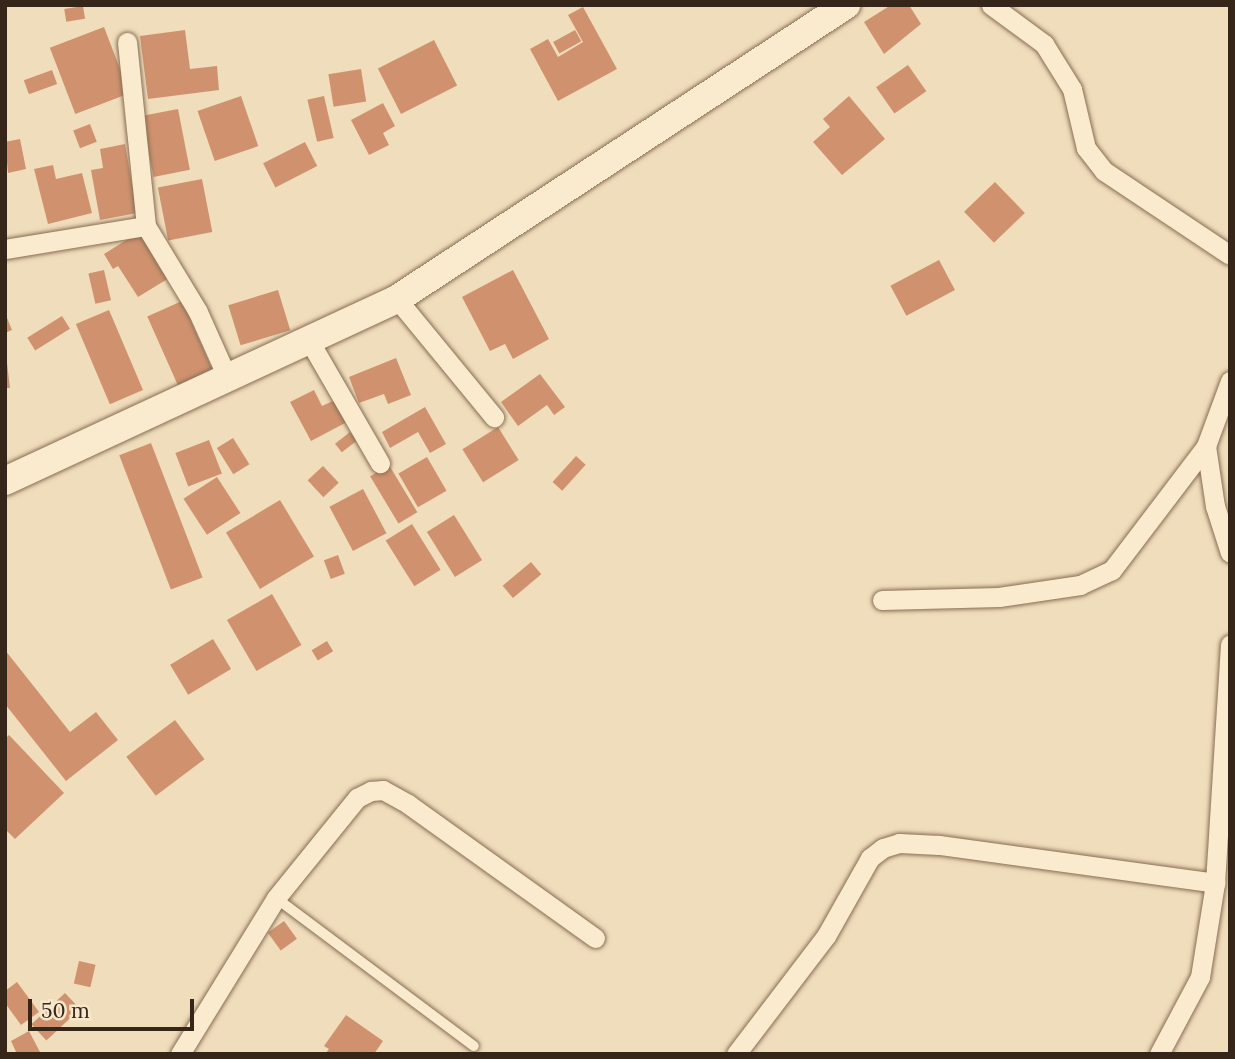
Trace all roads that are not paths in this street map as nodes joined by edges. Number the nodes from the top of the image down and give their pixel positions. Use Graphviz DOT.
graph roads {
  1 [pos="846,5"];
  2 [pos="991,5"];
  3 [pos="127,42"];
  4 [pos="146,226"];
  5 [pos="5,249"];
  6 [pos="1230,255"];
  7 [pos="397,299"];
  8 [pos="310,342"];
  9 [pos="228,379"];
  10 [pos="1230,380"];
  11 [pos="494,417"];
  12 [pos="1206,446"];
  13 [pos="380,463"];
  14 [pos="5,481"];
  15 [pos="1230,552"];
  16 [pos="882,600"];
  17 [pos="1230,644"];
  18 [pos="1215,883"];
  19 [pos="276,898"];
  20 [pos="595,938"];
  21 [pos="474,1046"];
  22 [pos="180,1054"];
  23 [pos="736,1054"];
  24 [pos="1159,1054"];
  1 -- 7 [label="street"];
  2 -- 6 [label="street"];
  3 -- 4 [label="street"];
  4 -- 5 [label="street"];
  4 -- 9 [label="street"];
  7 -- 8 [label="street"];
  7 -- 11 [label="street"];
  8 -- 9 [label="street"];
  8 -- 13 [label="street"];
  9 -- 14 [label="street"];
  10 -- 12 [label="street"];
  12 -- 15 [label="street"];
  12 -- 16 [label="street"];
  17 -- 18 [label="street"];
  18 -- 23 [label="street"];
  18 -- 24 [label="street"];
  19 -- 20 [label="street"];
  19 -- 21 [label="lane"];
  19 -- 22 [label="street"];
}
